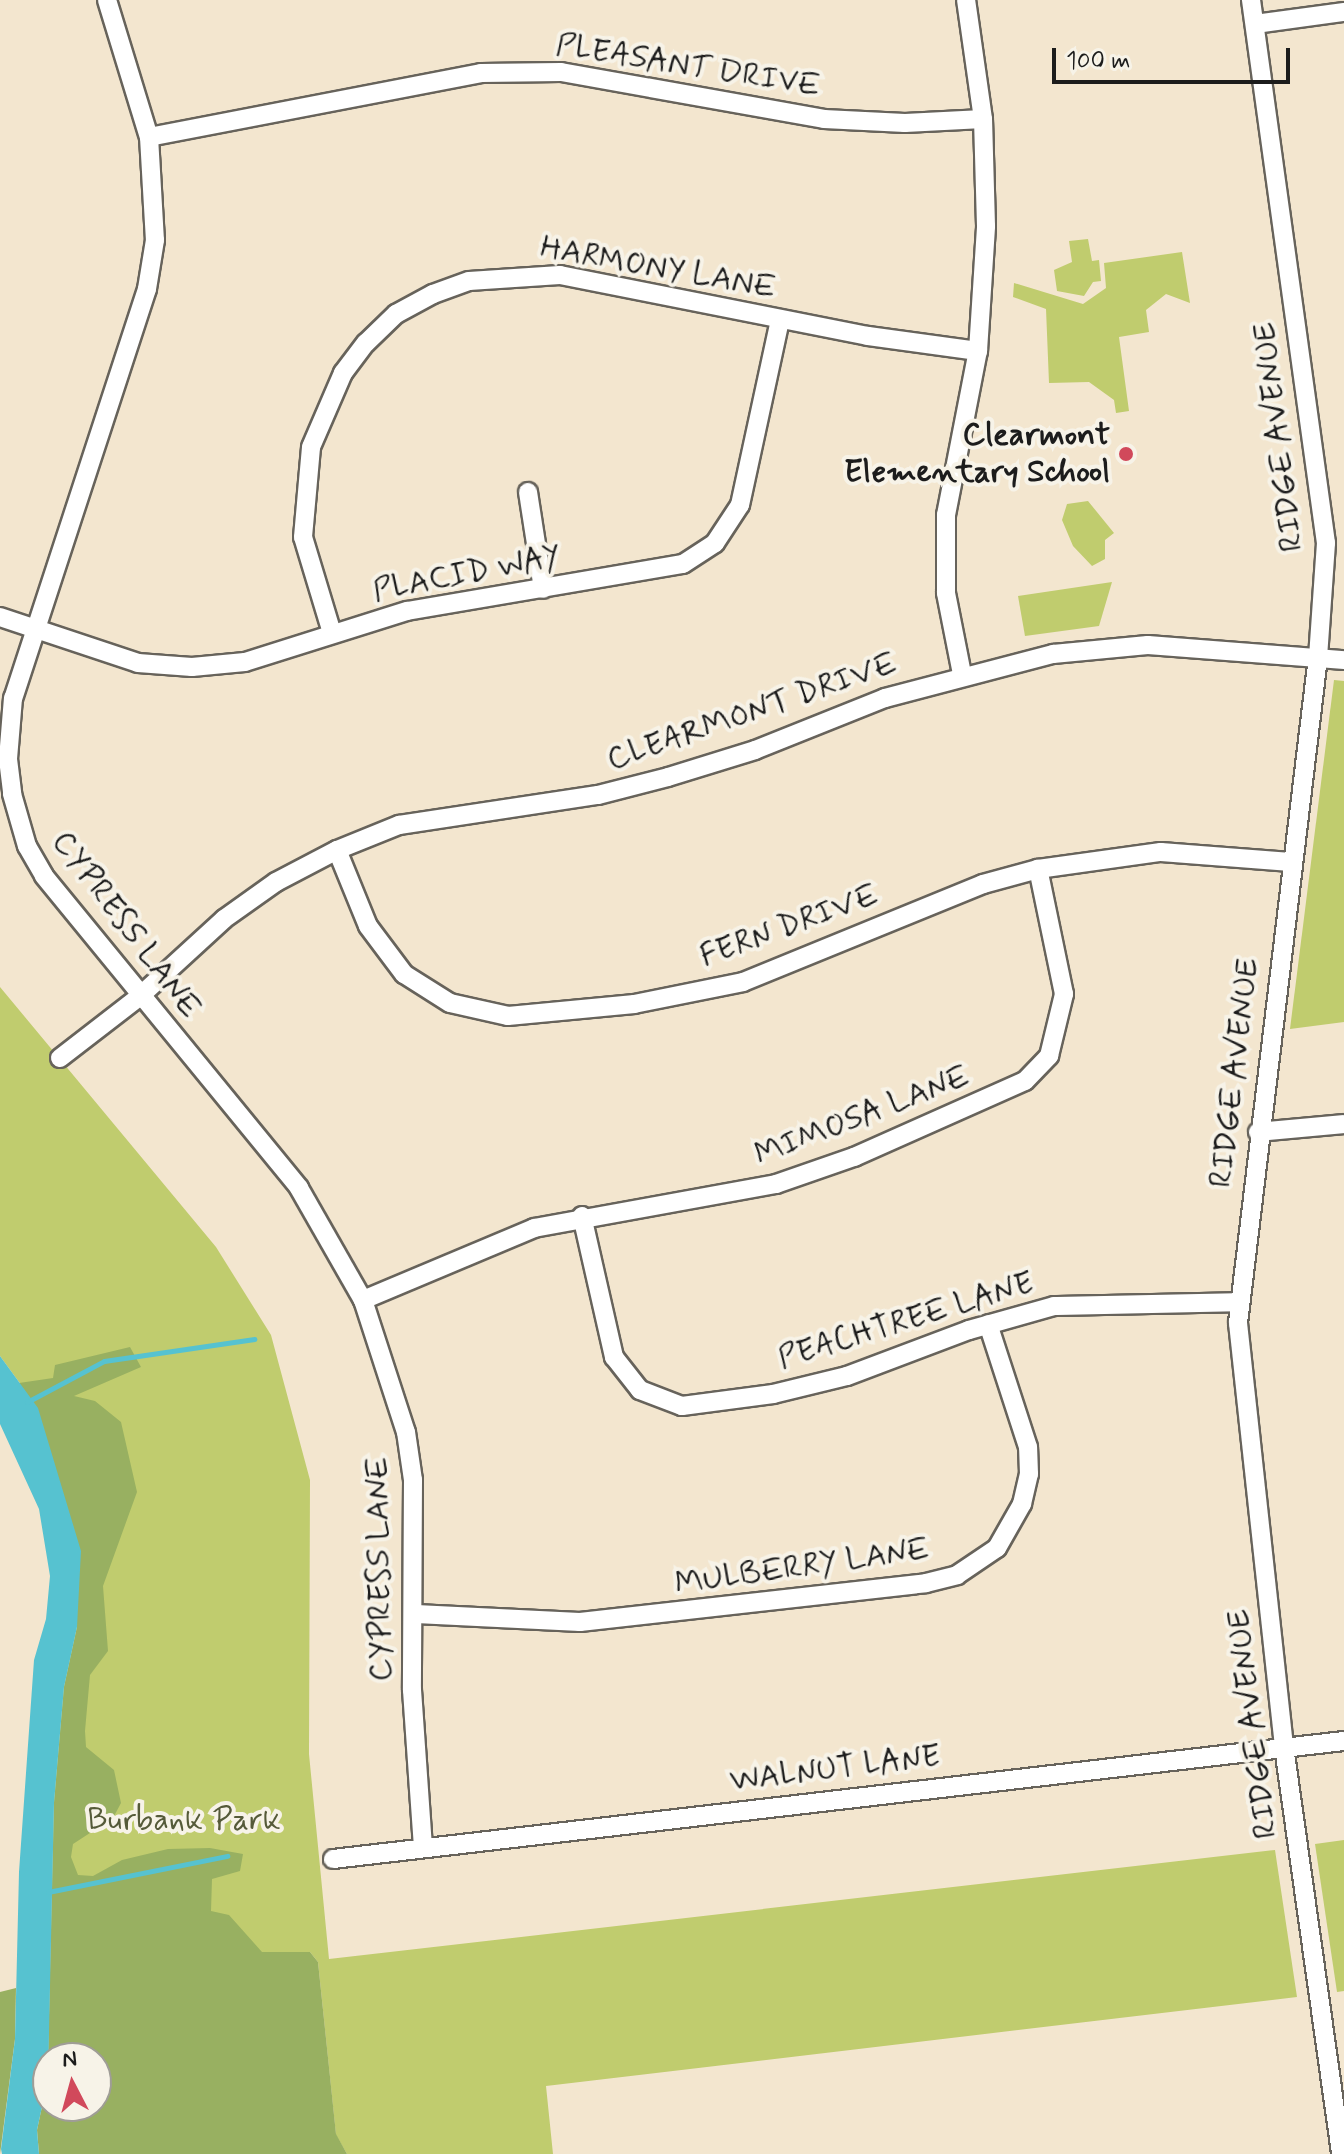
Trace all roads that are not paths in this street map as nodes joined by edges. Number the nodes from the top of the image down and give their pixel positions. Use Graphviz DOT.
graph roads {
  1 [pos="107,0"];
  2 [pos="966,0"];
  3 [pos="1251,0"];
  4 [pos="1344,12"];
  5 [pos="1255,24"];
  6 [pos="983,119"];
  7 [pos="149,137"];
  8 [pos="780,320"];
  9 [pos="978,351"];
  10 [pos="528,492"];
  11 [pos="543,589"];
  12 [pos="0,617"];
  13 [pos="35,629"];
  14 [pos="332,633"];
  15 [pos="1318,657"];
  16 [pos="1344,660"];
  17 [pos="962,674"];
  18 [pos="337,850"];
  19 [pos="1291,862"];
  20 [pos="1038,869"];
  21 [pos="139,997"];
  22 [pos="60,1058"];
  23 [pos="1344,1124"];
  24 [pos="1258,1132"];
  25 [pos="582,1216"];
  26 [pos="363,1300"];
  27 [pos="1238,1302"];
  28 [pos="988,1324"];
  29 [pos="416,1614"];
  30 [pos="1344,1741"];
  31 [pos="1284,1747"];
  32 [pos="423,1848"];
  33 [pos="333,1859"];
  34 [pos="1341,2154"];
  1 -- 7 [label="street, CYPRESS LANE"];
  2 -- 6 [label="street"];
  3 -- 5 [label="street, RIDGE AVENUE"];
  4 -- 5 [label="street"];
  5 -- 15 [label="street, RIDGE AVENUE"];
  6 -- 7 [label="street, PLEASANT DRIVE"];
  6 -- 9 [label="street"];
  7 -- 13 [label="street, CYPRESS LANE"];
  8 -- 9 [label="street, HARMONY LANE"];
  8 -- 11 [label="street, PLACID WAY"];
  8 -- 14 [label="street, HARMONY LANE"];
  9 -- 17 [label="street"];
  10 -- 11 [label="street"];
  11 -- 14 [label="street, PLACID WAY"];
  12 -- 13 [label="street, PLACID WAY"];
  13 -- 14 [label="street, PLACID WAY"];
  13 -- 21 [label="street, CYPRESS LANE"];
  15 -- 16 [label="street, CLEARMONT DRIVE"];
  15 -- 17 [label="street, CLEARMONT DRIVE"];
  15 -- 19 [label="street, RIDGE AVENUE"];
  17 -- 18 [label="street, CLEARMONT DRIVE"];
  18 -- 20 [label="street, FERN DRIVE"];
  18 -- 21 [label="street, CLEARMONT DRIVE"];
  19 -- 20 [label="street, FERN DRIVE"];
  19 -- 24 [label="street, RIDGE AVENUE"];
  20 -- 25 [label="street, MIMOSA LANE"];
  21 -- 22 [label="street, CLEARMONT DRIVE"];
  21 -- 26 [label="street, CYPRESS LANE"];
  23 -- 24 [label="street"];
  24 -- 27 [label="street, RIDGE AVENUE"];
  25 -- 26 [label="street, MIMOSA LANE"];
  25 -- 28 [label="street, PEACHTREE LANE"];
  26 -- 29 [label="street, CYPRESS LANE"];
  27 -- 28 [label="street, PEACHTREE LANE"];
  27 -- 31 [label="street, RIDGE AVENUE"];
  28 -- 29 [label="street, MULBERRY LANE"];
  29 -- 32 [label="street, CYPRESS LANE"];
  30 -- 31 [label="street, WALNUT LANE"];
  31 -- 32 [label="street, WALNUT LANE"];
  31 -- 34 [label="street, RIDGE AVENUE"];
  32 -- 33 [label="street, WALNUT LANE"];
}
